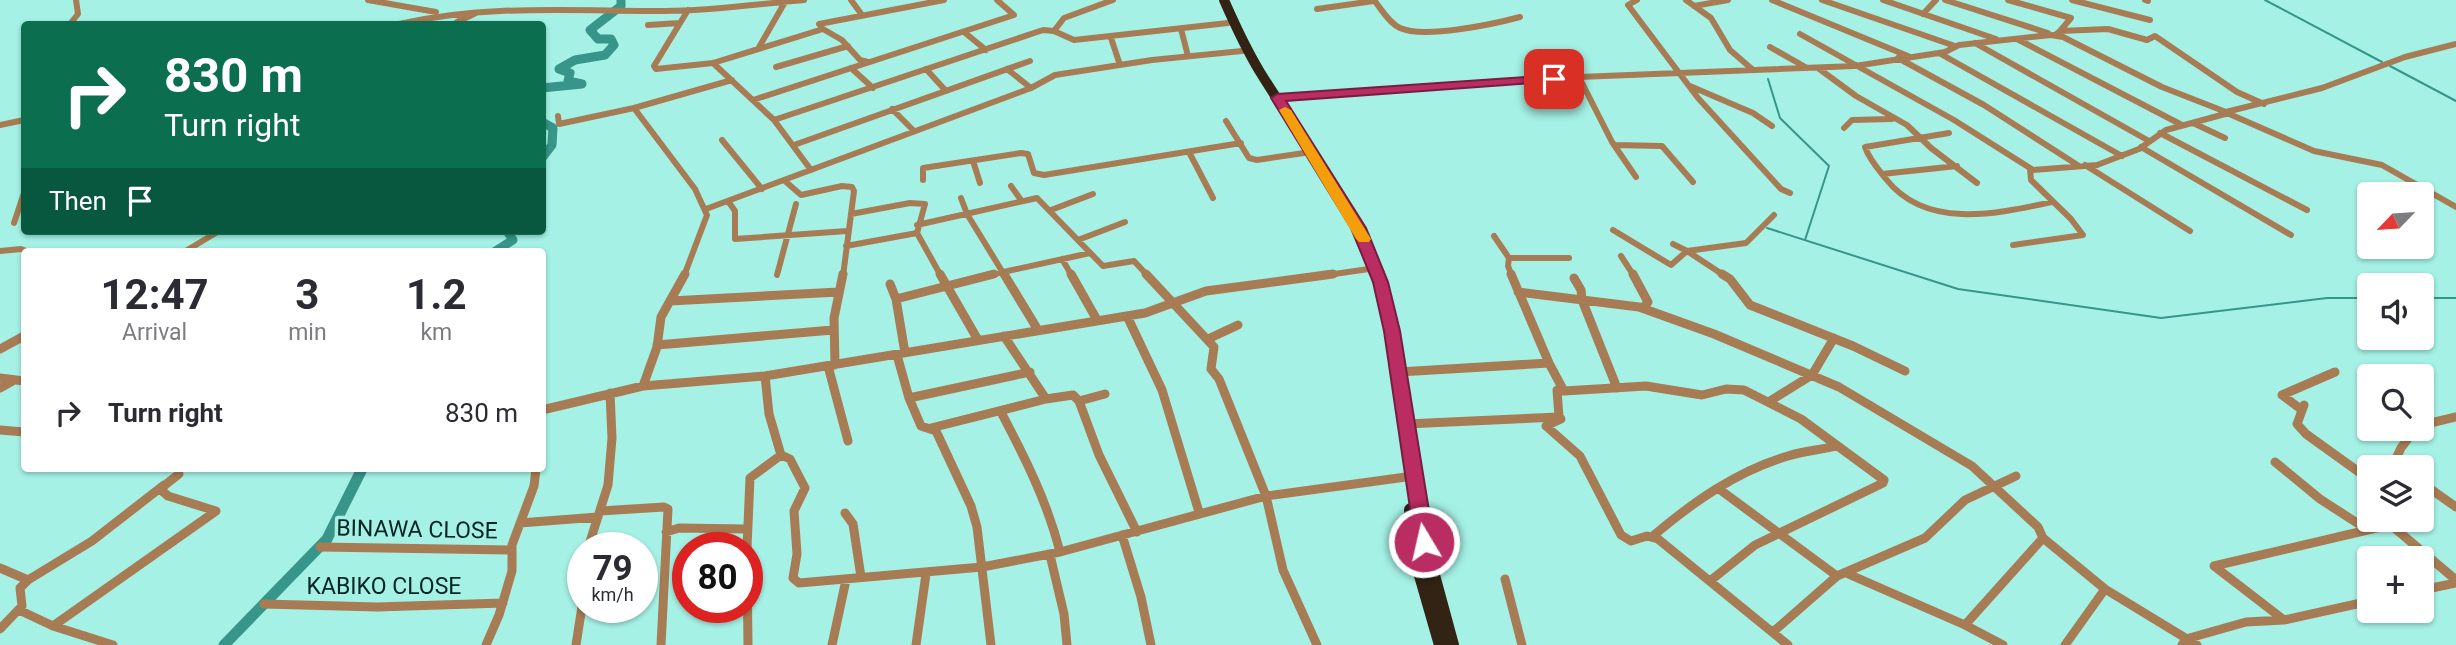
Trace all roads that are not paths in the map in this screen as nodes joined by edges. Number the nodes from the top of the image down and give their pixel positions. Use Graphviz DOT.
graph roads {
  1 [pos="76,0"];
  2 [pos="368,0"];
  3 [pos="803,0"];
  4 [pos="850,0"];
  5 [pos="944,0"];
  6 [pos="997,0"];
  7 [pos="1113,0"];
  8 [pos="1219,0"];
  9 [pos="1224,0"];
  10 [pos="1374,0"];
  11 [pos="1637,0"];
  12 [pos="1686,0"];
  13 [pos="1728,0"];
  14 [pos="1772,0"];
  15 [pos="1822,0"];
  16 [pos="1883,0"];
  17 [pos="1936,0"];
  18 [pos="1945,0"];
  19 [pos="2008,0"];
  20 [pos="2072,0"];
  21 [pos="763,2"];
  22 [pos="785,2"];
  23 [pos="1694,6"];
  24 [pos="1317,9"];
  25 [pos="688,10"];
  26 [pos="454,12"];
  27 [pos="478,12"];
  28 [pos="442,13"];
  29 [pos="1923,14"];
  30 [pos="862,15"];
  31 [pos="1520,17"];
  32 [pos="2150,20"];
  33 [pos="72,21"];
  34 [pos="414,21"];
  35 [pos="457,21"];
  36 [pos="462,21"];
  37 [pos="680,23"];
  38 [pos="1228,23"];
  39 [pos="648,25"];
  40 [pos="823,29"];
  41 [pos="1181,29"];
  42 [pos="1054,31"];
  43 [pos="964,32"];
  44 [pos="2055,33"];
  45 [pos="1800,34"];
  46 [pos="1111,38"];
  47 [pos="2016,38"];
  48 [pos="1999,40"];
  49 [pos="1975,43"];
  50 [pos="2456,44"];
  51 [pos="848,46"];
  52 [pos="1955,46"];
  53 [pos="1770,47"];
  54 [pos="758,49"];
  55 [pos="986,50"];
  56 [pos="1242,51"];
  57 [pos="1939,53"];
  58 [pos="1188,56"];
  59 [pos="1910,57"];
  60 [pos="1897,58"];
  61 [pos="1030,61"];
  62 [pos="713,64"];
  63 [pos="856,65"];
  64 [pos="1120,65"];
  65 [pos="1858,65"];
  66 [pos="776,67"];
  67 [pos="1807,68"];
  68 [pos="1818,68"];
  69 [pos="926,69"];
  70 [pos="1007,69"];
  71 [pos="1752,69"];
  72 [pos="1678,73"];
  73 [pos="1579,77"];
  74 [pos="732,80"];
  75 [pos="1690,86"];
  76 [pos="873,88"];
  77 [pos="1031,88"];
  78 [pos="946,91"];
  79 [pos="1277,98"];
  80 [pos="753,100"];
  81 [pos="2264,104"];
  82 [pos="634,108"];
  83 [pos="1876,108"];
  84 [pos="892,109"];
  85 [pos="2226,113"];
  86 [pos="1865,114"];
  87 [pos="558,116"];
  88 [pos="1895,118"];
  89 [pos="21,120"];
  90 [pos="774,120"];
  91 [pos="1226,121"];
  92 [pos="2193,122"];
  93 [pos="0,125"];
  94 [pos="2182,125"];
  95 [pos="1772,126"];
  96 [pos="1844,128"];
  97 [pos="913,130"];
  98 [pos="1949,133"];
  99 [pos="2160,133"];
  100 [pos="1922,137"];
  101 [pos="2225,138"];
  102 [pos="722,140"];
  103 [pos="2149,141"];
  104 [pos="1241,143"];
  105 [pos="794,145"];
  106 [pos="1614,145"];
  107 [pos="2141,147"];
  108 [pos="1189,152"];
  109 [pos="1304,153"];
  110 [pos="2122,156"];
  111 [pos="973,161"];
  112 [pos="1957,166"];
  113 [pos="2082,166"];
  114 [pos="2030,169"];
  115 [pos="811,170"];
  116 [pos="1882,174"];
  117 [pos="1636,177"];
  118 [pos="923,180"];
  119 [pos="785,181"];
  120 [pos="1693,182"];
  121 [pos="980,183"];
  122 [pos="1977,183"];
  123 [pos="1011,186"];
  124 [pos="762,189"];
  125 [pos="1790,193"];
  126 [pos="1093,194"];
  127 [pos="961,198"];
  128 [pos="1213,198"];
  129 [pos="1021,200"];
  130 [pos="728,201"];
  131 [pos="21,202"];
  132 [pos="2052,202"];
  133 [pos="796,204"];
  134 [pos="2456,207"];
  135 [pos="706,209"];
  136 [pos="1051,210"];
  137 [pos="2307,210"];
  138 [pos="851,214"];
  139 [pos="967,214"];
  140 [pos="1774,215"];
  141 [pos="1125,222"];
  142 [pos="14,223"];
  143 [pos="917,229"];
  144 [pos="1613,230"];
  145 [pos="847,231"];
  146 [pos="2190,231"];
  147 [pos="212,235"];
  148 [pos="790,235"];
  149 [pos="2291,235"];
  150 [pos="1494,236"];
  151 [pos="1078,240"];
  152 [pos="1673,244"];
  153 [pos="2013,244"];
  154 [pos="846,246"];
  155 [pos="191,248"];
  156 [pos="21,249"];
  157 [pos="0,251"];
  158 [pos="1687,251"];
  159 [pos="1090,254"];
  160 [pos="1621,256"];
  161 [pos="1509,258"];
  162 [pos="1569,258"];
  163 [pos="1062,259"];
  164 [pos="1369,269"];
  165 [pos="1003,272"];
  166 [pos="778,275"];
  167 [pos="1574,278"];
  168 [pos="890,284"];
  169 [pos="947,284"];
  170 [pos="839,292"];
  171 [pos="1518,292"];
  172 [pos="896,299"];
  173 [pos="1582,300"];
  174 [pos="670,301"];
  175 [pos="1173,302"];
  176 [pos="1643,309"];
  177 [pos="1127,316"];
  178 [pos="1097,320"];
  179 [pos="1238,325"];
  180 [pos="833,330"];
  181 [pos="1038,330"];
  182 [pos="1004,336"];
  183 [pos="21,338"];
  184 [pos="1834,338"];
  185 [pos="1208,339"];
  186 [pos="978,340"];
  187 [pos="657,345"];
  188 [pos="0,349"];
  189 [pos="901,354"];
  190 [pos="1549,363"];
  191 [pos="832,365"];
  192 [pos="1905,371"];
  193 [pos="1030,372"];
  194 [pos="1398,372"];
  195 [pos="2335,372"];
  196 [pos="1812,375"];
  197 [pos="765,376"];
  198 [pos="0,378"];
  199 [pos="14,380"];
  200 [pos="21,381"];
  201 [pos="643,386"];
  202 [pos="0,388"];
  203 [pos="1617,388"];
  204 [pos="1564,391"];
  205 [pos="1397,392"];
  206 [pos="610,393"];
  207 [pos="1105,394"];
  208 [pos="909,398"];
  209 [pos="1046,399"];
  210 [pos="1079,401"];
  211 [pos="1770,401"];
  212 [pos="546,409"];
  213 [pos="1001,412"];
  214 [pos="1559,417"];
  215 [pos="2456,417"];
  216 [pos="2434,422"];
  217 [pos="1406,424"];
  218 [pos="931,428"];
  219 [pos="0,430"];
  220 [pos="21,432"];
  221 [pos="848,441"];
  222 [pos="1836,446"];
  223 [pos="781,454"];
  224 [pos="2275,462"];
  225 [pos="2357,471"];
  226 [pos="182,472"];
  227 [pos="536,472"];
  228 [pos="2016,476"];
  229 [pos="1406,477"];
  230 [pos="1994,485"];
  231 [pos="1719,489"];
  232 [pos="2434,491"];
  233 [pos="1266,496"];
  234 [pos="2456,507"];
  235 [pos="1199,512"];
  236 [pos="845,513"];
  237 [pos="599,514"];
  238 [pos="520,523"];
  239 [pos="2357,523"];
  240 [pos="746,529"];
  241 [pos="666,531"];
  242 [pos="593,532"];
  243 [pos="746,532"];
  244 [pos="1137,532"];
  245 [pos="2359,532"];
  246 [pos="2399,532"];
  247 [pos="1778,533"];
  248 [pos="1122,535"];
  249 [pos="1653,536"];
  250 [pos="2043,538"];
  251 [pos="320,547"];
  252 [pos="512,550"];
  253 [pos="1055,554"];
  254 [pos="982,567"];
  255 [pos="0,568"];
  256 [pos="926,574"];
  257 [pos="1842,575"];
  258 [pos="861,577"];
  259 [pos="1505,579"];
  260 [pos="28,580"];
  261 [pos="846,580"];
  262 [pos="1710,581"];
  263 [pos="2456,581"];
  264 [pos="2434,587"];
  265 [pos="2105,589"];
  266 [pos="503,603"];
  267 [pos="264,604"];
  268 [pos="2357,604"];
  269 [pos="19,610"];
  270 [pos="2284,620"];
  271 [pos="579,623"];
  272 [pos="748,623"];
  273 [pos="1965,625"];
  274 [pos="53,626"];
  275 [pos="0,629"];
  276 [pos="1773,632"];
  277 [pos="95,642"];
  278 [pos="2184,642"];
  279 [pos="113,645"];
  280 [pos="486,645"];
  281 [pos="576,645"];
  282 [pos="661,645"];
  283 [pos="748,645"];
  284 [pos="832,645"];
  285 [pos="916,645"];
  286 [pos="991,645"];
  287 [pos="1067,645"];
  288 [pos="1151,645"];
  289 [pos="1317,645"];
  290 [pos="1441,645"];
  291 [pos="1452,645"];
  292 [pos="1522,645"];
  293 [pos="1788,645"];
  294 [pos="2003,645"];
  295 [pos="2065,645"];
  296 [pos="2197,645"];
  1 -- 33 [label="street"];
  2 -- 28 [label="street"];
  3 -- 22 [label="street"];
  4 -- 30 [label="street"];
  5 -- 30 [label="street"];
  6 -- 43 [label="street"];
  7 -- 42 [label="street"];
  8 -- 38 [label="highway"];
  9 -- 79 [label="highway"];
  10 -- 24 [label="street"];
  10 -- 31 [label="street"];
  11 -- 72 [label="street"];
  12 -- 23 [label="street"];
  13 -- 23 [label="street"];
  14 -- 59 [label="street"];
  15 -- 52 [label="street"];
  16 -- 29 [label="street"];
  17 -- 29 [label="street"];
  18 -- 44 [label="street"];
  19 -- 44 [label="street"];
  20 -- 32 [label="street"];
  21 -- 22 [label="street"];
  21 -- 25 [label="street"];
  22 -- 54 [label="street"];
  23 -- 71 [label="street"];
  25 -- 27 [label="street"];
  25 -- 37 [label="street"];
  26 -- 27 [label="street"];
  26 -- 28 [label="street"];
  26 -- 35 [label="street"];
  27 -- 36 [label="street"];
  28 -- 34 [label="street"];
  29 -- 48 [label="street"];
  30 -- 40 [label="street"];
  37 -- 39 [label="street"];
  37 -- 62 [label="street"];
  38 -- 41 [label="street"];
  38 -- 56 [label="highway"];
  40 -- 51 [label="street"];
  40 -- 54 [label="street"];
  41 -- 46 [label="street"];
  41 -- 58 [label="street"];
  42 -- 46 [label="street"];
  42 -- 55 [label="street"];
  43 -- 55 [label="street"];
  43 -- 63 [label="street"];
  44 -- 47 [label="street"];
  44 -- 81 [label="street"];
  44 -- 85 [label="street"];
  45 -- 65 [label="street"];
  46 -- 64 [label="street"];
  47 -- 48 [label="street"];
  47 -- 94 [label="street"];
  48 -- 49 [label="street"];
  49 -- 52 [label="street"];
  49 -- 103 [label="street"];
  50 -- 81 [label="street"];
  51 -- 63 [label="street"];
  51 -- 66 [label="street"];
  52 -- 57 [label="street"];
  53 -- 67 [label="street"];
  54 -- 62 [label="street"];
  55 -- 69 [label="street"];
  56 -- 58 [label="street"];
  56 -- 109 [label="highway"];
  57 -- 59 [label="street"];
  57 -- 110 [label="street"];
  58 -- 64 [label="street"];
  59 -- 60 [label="street"];
  60 -- 65 [label="street"];
  60 -- 113 [label="street"];
  61 -- 70 [label="street"];
  62 -- 74 [label="street"];
  63 -- 76 [label="street"];
  63 -- 80 [label="street"];
  64 -- 77 [label="street"];
  65 -- 68 [label="street"];
  65 -- 114 [label="street"];
  67 -- 68 [label="street"];
  67 -- 71 [label="street"];
  68 -- 83 [label="street"];
  69 -- 76 [label="street"];
  69 -- 78 [label="street"];
  70 -- 77 [label="street"];
  70 -- 78 [label="street"];
  71 -- 72 [label="street"];
  72 -- 73 [label="street"];
  72 -- 75 [label="street"];
  73 -- 79 [label="street"];
  73 -- 106 [label="street"];
  74 -- 80 [label="street"];
  74 -- 82 [label="street"];
  75 -- 95 [label="street"];
  75 -- 125 [label="street"];
  76 -- 90 [label="street"];
  77 -- 97 [label="street"];
  78 -- 84 [label="street"];
  79 -- 194 [label="highway"];
  80 -- 90 [label="street"];
  81 -- 85 [label="street"];
  82 -- 87 [label="street"];
  82 -- 135 [label="street"];
  83 -- 86 [label="street"];
  83 -- 88 [label="street"];
  84 -- 97 [label="street"];
  84 -- 105 [label="street"];
  85 -- 92 [label="street"];
  85 -- 134 [label="street"];
  88 -- 96 [label="street"];
  88 -- 100 [label="street"];
  89 -- 93 [label="street"];
  90 -- 105 [label="street"];
  91 -- 104 [label="street"];
  92 -- 94 [label="street"];
  92 -- 101 [label="street"];
  94 -- 99 [label="street"];
  97 -- 115 [label="street"];
  98 -- 100 [label="street"];
  99 -- 103 [label="street"];
  99 -- 137 [label="street"];
  100 -- 112 [label="street"];
  100 -- 116 [label="street"];
  102 -- 124 [label="street"];
  103 -- 107 [label="street"];
  104 -- 108 [label="street"];
  104 -- 109 [label="street"];
  105 -- 115 [label="street"];
  106 -- 117 [label="street"];
  106 -- 120 [label="street"];
  107 -- 110 [label="street"];
  107 -- 149 [label="street"];
  108 -- 111 [label="street"];
  108 -- 128 [label="street"];
  109 -- 164 [label="highway"];
  110 -- 113 [label="street"];
  111 -- 118 [label="street"];
  111 -- 121 [label="street"];
  112 -- 116 [label="street"];
  112 -- 122 [label="street"];
  113 -- 114 [label="street"];
  113 -- 146 [label="street"];
  114 -- 132 [label="street"];
  115 -- 119 [label="street"];
  116 -- 132 [label="street"];
  119 -- 124 [label="street"];
  119 -- 138 [label="street"];
  123 -- 129 [label="street"];
  124 -- 130 [label="street"];
  126 -- 136 [label="street"];
  127 -- 139 [label="street"];
  129 -- 136 [label="street"];
  129 -- 139 [label="street"];
  130 -- 135 [label="street"];
  130 -- 148 [label="street"];
  131 -- 142 [label="street"];
  132 -- 153 [label="street"];
  133 -- 148 [label="street"];
  135 -- 174 [label="street"];
  136 -- 151 [label="street"];
  138 -- 143 [label="street"];
  138 -- 145 [label="street"];
  139 -- 143 [label="street"];
  139 -- 165 [label="street"];
  140 -- 158 [label="street"];
  141 -- 151 [label="street"];
  143 -- 154 [label="street"];
  143 -- 169 [label="street"];
  144 -- 158 [label="street"];
  145 -- 148 [label="street"];
  145 -- 154 [label="street"];
  147 -- 155 [label="street"];
  148 -- 166 [label="street"];
  150 -- 161 [label="street"];
  151 -- 159 [label="street"];
  152 -- 158 [label="street"];
  154 -- 170 [label="street"];
  156 -- 157 [label="street"];
  158 -- 184 [label="street"];
  159 -- 163 [label="street"];
  159 -- 175 [label="street"];
  160 -- 176 [label="street"];
  161 -- 162 [label="street"];
  161 -- 171 [label="street"];
  163 -- 165 [label="street"];
  163 -- 178 [label="street"];
  164 -- 175 [label="street"];
  164 -- 205 [label="highway"];
  165 -- 169 [label="street"];
  165 -- 181 [label="street"];
  167 -- 173 [label="street"];
  168 -- 172 [label="street"];
  169 -- 172 [label="street"];
  169 -- 186 [label="street"];
  170 -- 174 [label="street"];
  170 -- 180 [label="street"];
  171 -- 173 [label="street"];
  171 -- 190 [label="street"];
  172 -- 189 [label="street"];
  173 -- 176 [label="street"];
  173 -- 203 [label="street"];
  174 -- 187 [label="street"];
  175 -- 177 [label="street"];
  175 -- 185 [label="street"];
  176 -- 196 [label="street"];
  177 -- 178 [label="street"];
  177 -- 235 [label="street"];
  178 -- 181 [label="street"];
  179 -- 185 [label="street"];
  180 -- 187 [label="street"];
  180 -- 191 [label="street"];
  181 -- 182 [label="street"];
  182 -- 186 [label="street"];
  182 -- 193 [label="street"];
  183 -- 188 [label="street"];
  184 -- 192 [label="street"];
  184 -- 196 [label="street"];
  185 -- 233 [label="street"];
  186 -- 189 [label="street"];
  187 -- 201 [label="street"];
  189 -- 191 [label="street"];
  189 -- 208 [label="street"];
  190 -- 194 [label="street"];
  190 -- 204 [label="street"];
  191 -- 197 [label="street"];
  191 -- 221 [label="street"];
  193 -- 208 [label="street"];
  193 -- 209 [label="street"];
  194 -- 205 [label="highway"];
  195 -- 225 [label="street"];
  196 -- 211 [label="street"];
  196 -- 230 [label="street"];
  197 -- 201 [label="street"];
  197 -- 223 [label="street"];
  198 -- 199 [label="street"];
  199 -- 200 [label="street"];
  199 -- 202 [label="street"];
  201 -- 206 [label="street"];
  203 -- 204 [label="street"];
  203 -- 211 [label="street"];
  204 -- 214 [label="street"];
  205 -- 217 [label="highway"];
  205 -- 229 [label="highway"];
  206 -- 212 [label="street"];
  206 -- 237 [label="street"];
  207 -- 210 [label="street"];
  208 -- 218 [label="street"];
  209 -- 210 [label="street"];
  209 -- 213 [label="street"];
  210 -- 244 [label="street"];
  211 -- 222 [label="street"];
  213 -- 218 [label="street"];
  213 -- 253 [label="street"];
  214 -- 217 [label="street"];
  214 -- 249 [label="street"];
  215 -- 216 [label="street"];
  217 -- 291 [label="highway"];
  218 -- 254 [label="street"];
  219 -- 220 [label="street"];
  222 -- 231 [label="street"];
  222 -- 247 [label="street"];
  223 -- 240 [label="street"];
  223 -- 261 [label="street"];
  224 -- 239 [label="street"];
  226 -- 260 [label="street"];
  226 -- 274 [label="street"];
  227 -- 238 [label="street"];
  228 -- 230 [label="street"];
  229 -- 233 [label="street"];
  229 -- 290 [label="highway"];
  230 -- 250 [label="street"];
  230 -- 257 [label="street"];
  231 -- 247 [label="street"];
  231 -- 249 [label="street"];
  232 -- 234 [label="street"];
  233 -- 235 [label="street"];
  233 -- 289 [label="street"];
  235 -- 244 [label="street"];
  236 -- 258 [label="street"];
  237 -- 238 [label="street"];
  237 -- 241 [label="street"];
  237 -- 242 [label="street"];
  238 -- 252 [label="street"];
  240 -- 241 [label="street"];
  240 -- 243 [label="street"];
  241 -- 282 [label="street"];
  244 -- 248 [label="street"];
  245 -- 270 [label="street"];
  246 -- 263 [label="street"];
  247 -- 257 [label="street"];
  247 -- 262 [label="street"];
  248 -- 253 [label="street"];
  248 -- 288 [label="street"];
  249 -- 262 [label="street"];
  250 -- 265 [label="street"];
  250 -- 273 [label="street"];
  251 -- 252 [label="street, BINAWA CLOSE"];
  252 -- 266 [label="street"];
  253 -- 254 [label="street"];
  253 -- 287 [label="street"];
  254 -- 256 [label="street"];
  254 -- 286 [label="street"];
  255 -- 260 [label="street"];
  256 -- 258 [label="street"];
  256 -- 285 [label="street"];
  257 -- 273 [label="street"];
  257 -- 276 [label="street"];
  258 -- 261 [label="street"];
  259 -- 292 [label="street"];
  260 -- 269 [label="street"];
  261 -- 284 [label="street"];
  262 -- 276 [label="street"];
  263 -- 264 [label="street"];
  265 -- 278 [label="street"];
  265 -- 295 [label="street"];
  266 -- 267 [label="street, KABIKO CLOSE"];
  266 -- 280 [label="street"];
  268 -- 270 [label="street"];
  269 -- 274 [label="street"];
  269 -- 275 [label="street"];
  270 -- 278 [label="street"];
  271 -- 281 [label="street"];
  272 -- 283 [label="street"];
  273 -- 294 [label="street"];
  274 -- 277 [label="street"];
  276 -- 293 [label="street"];
  277 -- 279 [label="street"];
  278 -- 296 [label="street"];
}
